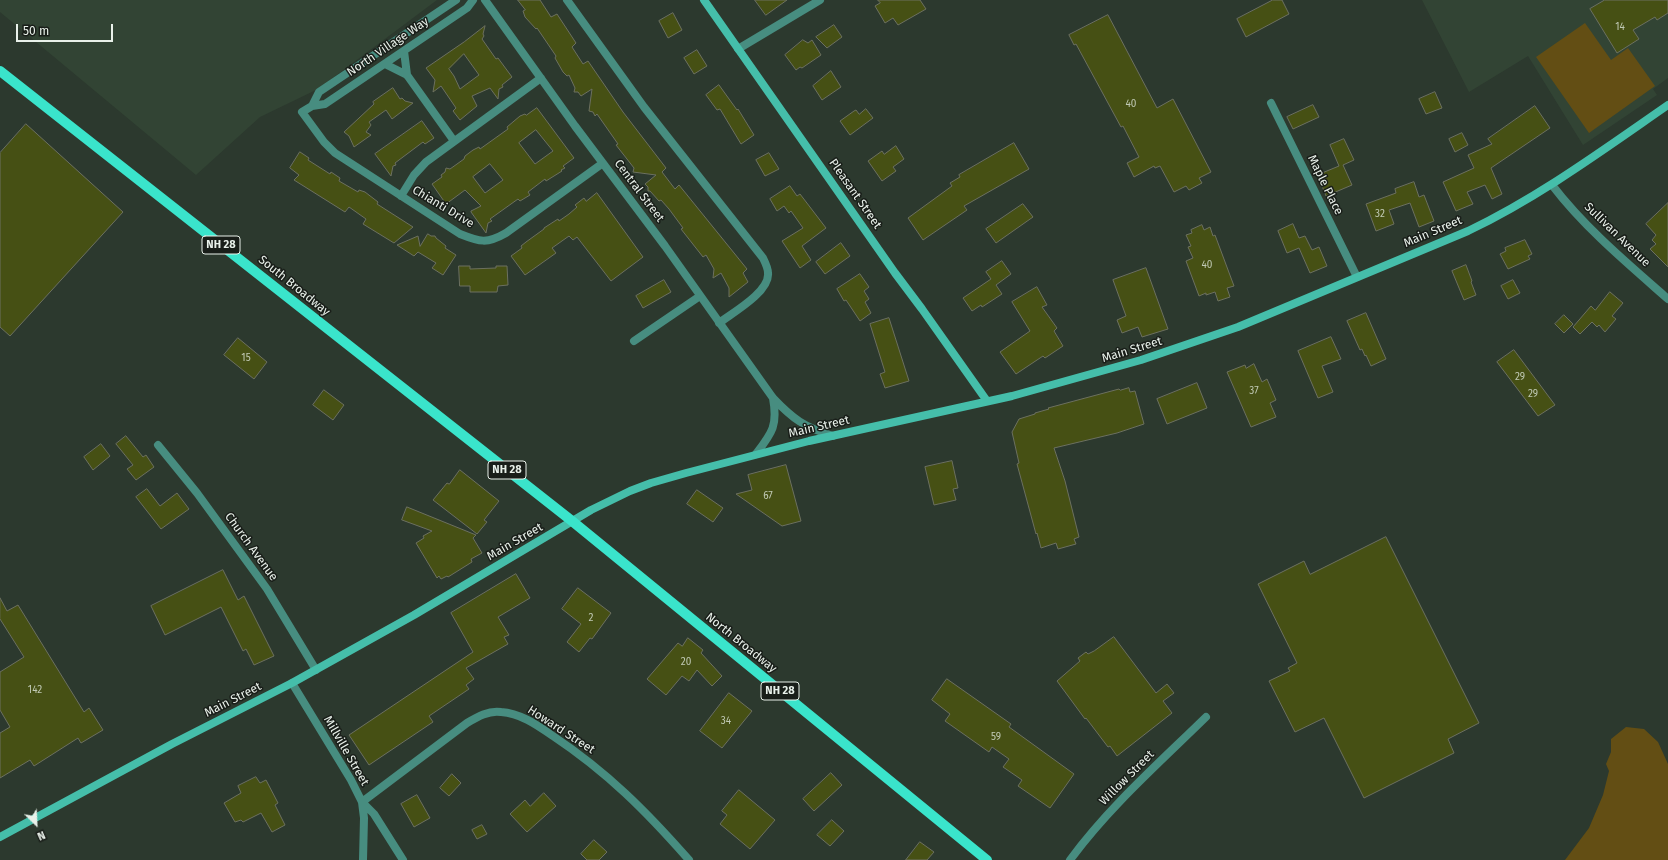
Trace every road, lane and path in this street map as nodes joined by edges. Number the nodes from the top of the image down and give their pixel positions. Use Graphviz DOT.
graph roads {
  1 [pos="456,0"];
  2 [pos="473,0"];
  3 [pos="485,0"];
  4 [pos="567,0"];
  5 [pos="704,0"];
  6 [pos="820,0"];
  7 [pos="738,49"];
  8 [pos="404,51"];
  9 [pos="385,64"];
  10 [pos="0,71"];
  11 [pos="407,75"];
  12 [pos="541,78"];
  13 [pos="1271,103"];
  14 [pos="1668,105"];
  15 [pos="312,106"];
  16 [pos="302,112"];
  17 [pos="454,141"];
  18 [pos="603,163"];
  19 [pos="1552,185"];
  20 [pos="400,196"];
  21 [pos="1357,277"];
  22 [pos="700,296"];
  23 [pos="1668,299"];
  24 [pos="719,323"];
  25 [pos="634,341"];
  26 [pos="773,398"];
  27 [pos="987,401"];
  28 [pos="833,436"];
  29 [pos="158,445"];
  30 [pos="756,454"];
  31 [pos="572,521"];
  32 [pos="316,670"];
  33 [pos="292,683"];
  34 [pos="1206,718"];
  35 [pos="362,802"];
  36 [pos="0,837"];
  37 [pos="363,860"];
  38 [pos="403,860"];
  39 [pos="689,860"];
  40 [pos="987,860"];
  41 [pos="1070,860"];
  1 -- 15 [label="street, North Village Way"];
  2 -- 8 [label="street, North Village Way"];
  3 -- 12 [label="street, Central Street"];
  4 -- 24 [label="street"];
  5 -- 7 [label="main road, Pleasant Street"];
  6 -- 7 [label="street"];
  7 -- 27 [label="main road, Pleasant Street"];
  8 -- 9 [label="street, North Village Way"];
  8 -- 11 [label="street"];
  9 -- 11 [label="street"];
  9 -- 15 [label="street, North Village Way"];
  10 -- 31 [label="main road, South Broadway / NH 28"];
  11 -- 17 [label="street"];
  12 -- 17 [label="street"];
  12 -- 18 [label="street, Central Street"];
  13 -- 21 [label="street, Maple Place"];
  14 -- 19 [label="main road, Main Street"];
  15 -- 16 [label="street, North Village Way"];
  16 -- 20 [label="street, Chianti Drive"];
  17 -- 20 [label="street"];
  18 -- 20 [label="street, Chianti Drive"];
  18 -- 22 [label="street, Central Street"];
  19 -- 21 [label="main road, Main Street"];
  19 -- 23 [label="street, Sullivan Avenue"];
  21 -- 27 [label="main road, Main Street"];
  22 -- 24 [label="street, Central Street"];
  22 -- 25 [label="street"];
  24 -- 26 [label="street, Central Street"];
  26 -- 28 [label="street, Central Street"];
  26 -- 30 [label="street"];
  27 -- 28 [label="main road, Main Street"];
  28 -- 30 [label="main road, Main Street"];
  29 -- 32 [label="street, Church Avenue"];
  30 -- 31 [label="main road, Main Street"];
  31 -- 32 [label="main road, Main Street"];
  31 -- 40 [label="main road, North Broadway / NH 28"];
  32 -- 33 [label="main road, Main Street"];
  33 -- 35 [label="street, Millville Street"];
  33 -- 36 [label="main road, Main Street"];
  34 -- 41 [label="street, Willow Street"];
  35 -- 37 [label="street, Millville Street"];
  35 -- 38 [label="street"];
  35 -- 39 [label="street, Howard Street"];
}
